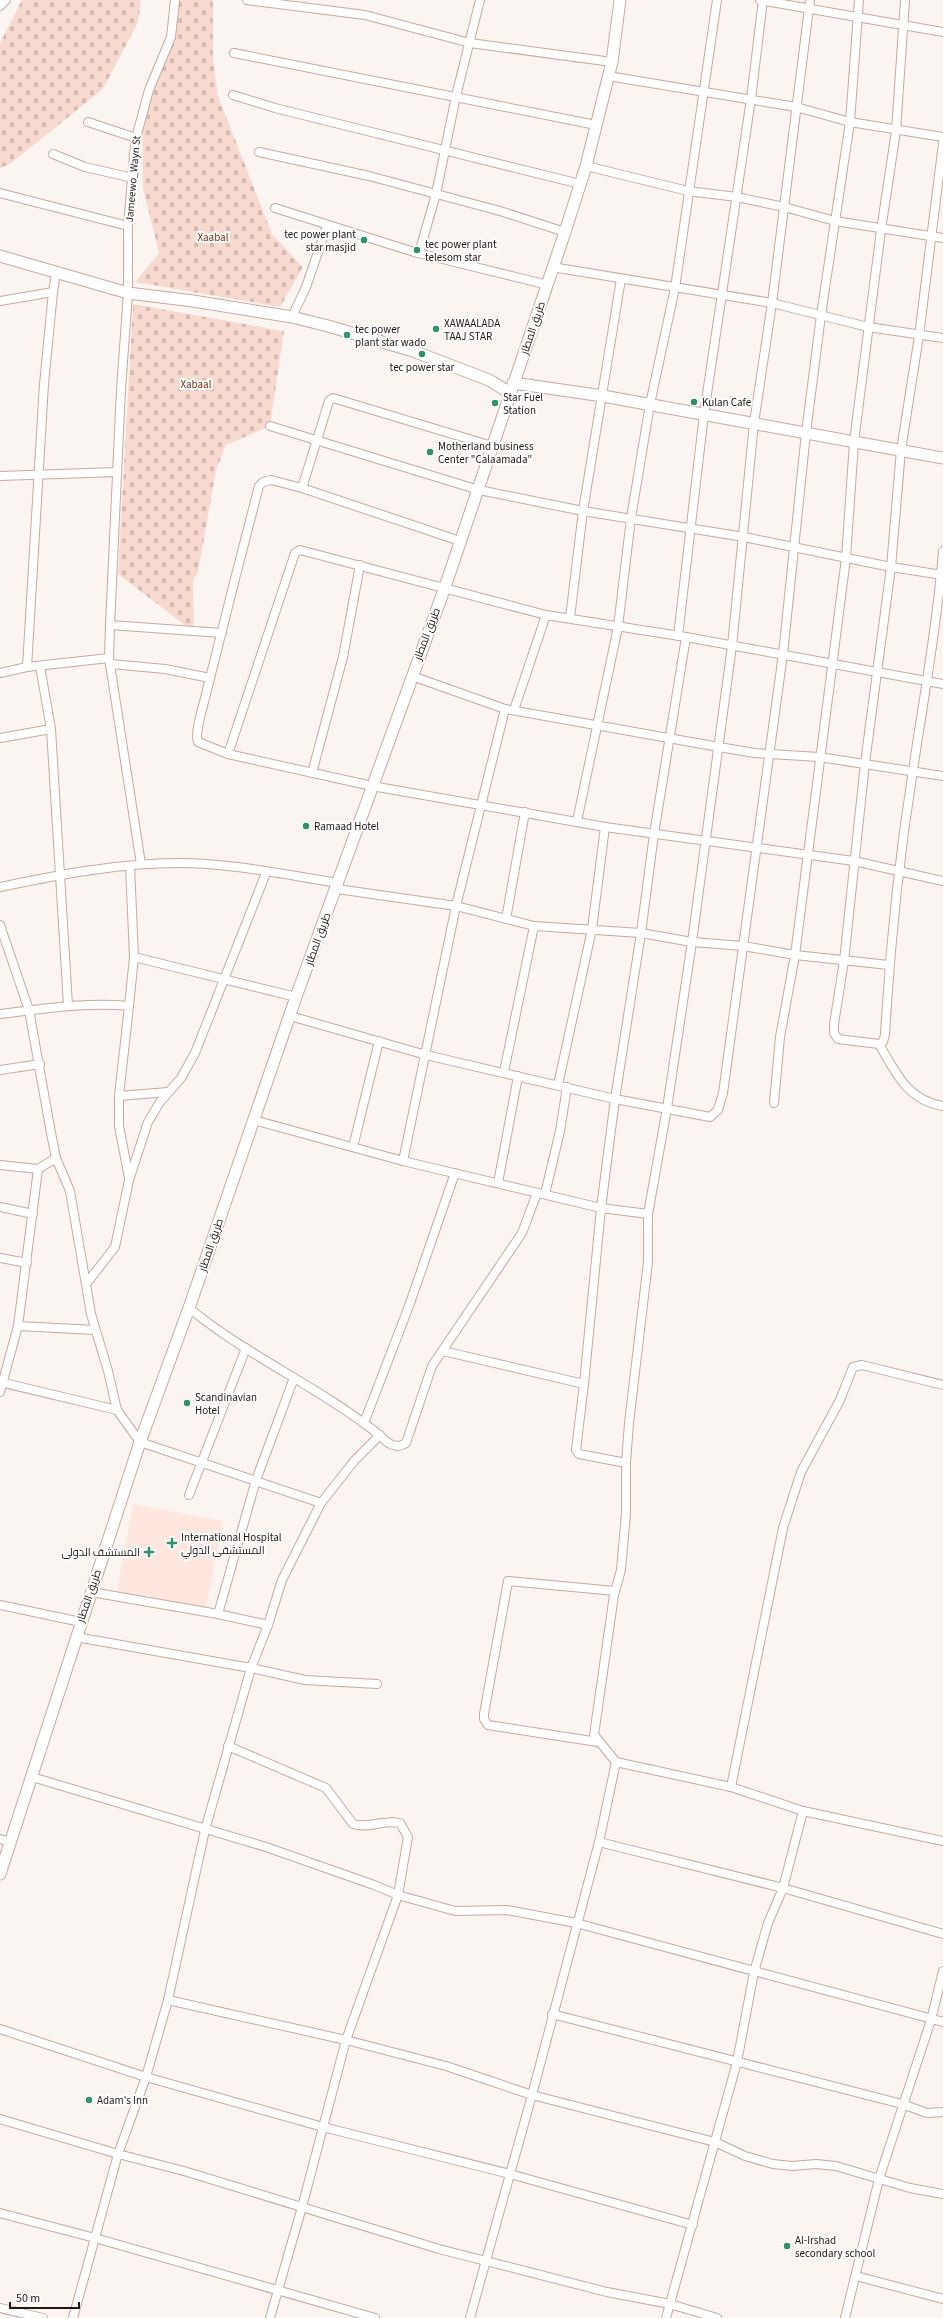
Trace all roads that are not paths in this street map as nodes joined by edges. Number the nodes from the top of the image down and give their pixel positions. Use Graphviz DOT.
graph roads {
  1 [pos="6,0"];
  2 [pos="175,0"];
  3 [pos="247,0"];
  4 [pos="480,0"];
  5 [pos="620,0"];
  6 [pos="717,0"];
  7 [pos="760,0"];
  8 [pos="763,0"];
  9 [pos="859,0"];
  10 [pos="905,0"];
  11 [pos="810,4"];
  12 [pos="0,6"];
  13 [pos="858,16"];
  14 [pos="903,26"];
  15 [pos="943,32"];
  16 [pos="470,43"];
  17 [pos="234,53"];
  18 [pos="612,62"];
  19 [pos="608,76"];
  20 [pos="702,91"];
  21 [pos="233,95"];
  22 [pos="456,96"];
  23 [pos="751,99"];
  24 [pos="796,107"];
  25 [pos="88,122"];
  26 [pos="850,122"];
  27 [pos="596,125"];
  28 [pos="896,131"];
  29 [pos="943,137"];
  30 [pos="136,138"];
  31 [pos="943,143"];
  32 [pos="444,149"];
  33 [pos="259,152"];
  34 [pos="53,154"];
  35 [pos="586,166"];
  36 [pos="133,178"];
  37 [pos="580,184"];
  38 [pos="688,191"];
  39 [pos="0,193"];
  40 [pos="436,194"];
  41 [pos="737,197"];
  42 [pos="784,207"];
  43 [pos="276,208"];
  44 [pos="835,221"];
  45 [pos="128,226"];
  46 [pos="327,226"];
  47 [pos="881,230"];
  48 [pos="565,232"];
  49 [pos="931,236"];
  50 [pos="943,238"];
  51 [pos="419,254"];
  52 [pos="0,256"];
  53 [pos="552,267"];
  54 [pos="56,273"];
  55 [pos="621,279"];
  56 [pos="548,285"];
  57 [pos="675,288"];
  58 [pos="53,292"];
  59 [pos="128,293"];
  60 [pos="723,296"];
  61 [pos="0,301"];
  62 [pos="772,303"];
  63 [pos="821,315"];
  64 [pos="292,317"];
  65 [pos="868,327"];
  66 [pos="919,336"];
  67 [pos="943,338"];
  68 [pos="512,388"];
  69 [pos="603,396"];
  70 [pos="650,404"];
  71 [pos="704,414"];
  72 [pos="754,423"];
  73 [pos="270,426"];
  74 [pos="806,433"];
  75 [pos="316,440"];
  76 [pos="854,442"];
  77 [pos="492,446"];
  78 [pos="901,450"];
  79 [pos="943,458"];
  80 [pos="117,472"];
  81 [pos="38,475"];
  82 [pos="0,476"];
  83 [pos="302,488"];
  84 [pos="479,490"];
  85 [pos="583,511"];
  86 [pos="631,518"];
  87 [pos="692,528"];
  88 [pos="744,537"];
  89 [pos="460,541"];
  90 [pos="793,546"];
  91 [pos="943,551"];
  92 [pos="846,558"];
  93 [pos="360,565"];
  94 [pos="892,567"];
  95 [pos="942,574"];
  96 [pos="445,587"];
  97 [pos="546,615"];
  98 [pos="570,618"];
  99 [pos="110,625"];
  100 [pos="618,627"];
  101 [pos="222,633"];
  102 [pos="682,637"];
  103 [pos="732,646"];
  104 [pos="783,654"];
  105 [pos="110,661"];
  106 [pos="832,663"];
  107 [pos="40,666"];
  108 [pos="27,667"];
  109 [pos="877,671"];
  110 [pos="0,673"];
  111 [pos="412,676"];
  112 [pos="210,678"];
  113 [pos="928,681"];
  114 [pos="943,684"];
  115 [pos="505,709"];
  116 [pos="514,710"];
  117 [pos="599,726"];
  118 [pos="51,729"];
  119 [pos="0,738"];
  120 [pos="671,738"];
  121 [pos="718,747"];
  122 [pos="770,753"];
  123 [pos="228,754"];
  124 [pos="819,756"];
  125 [pos="865,763"];
  126 [pos="913,770"];
  127 [pos="312,773"];
  128 [pos="943,776"];
  129 [pos="372,786"];
  130 [pos="481,804"];
  131 [pos="525,812"];
  132 [pos="577,821"];
  133 [pos="605,827"];
  134 [pos="654,834"];
  135 [pos="706,842"];
  136 [pos="756,847"];
  137 [pos="807,855"];
  138 [pos="854,861"];
  139 [pos="141,864"];
  140 [pos="130,866"];
  141 [pos="899,870"];
  142 [pos="266,872"];
  143 [pos="59,876"];
  144 [pos="943,881"];
  145 [pos="338,886"];
  146 [pos="0,887"];
  147 [pos="456,906"];
  148 [pos="506,919"];
  149 [pos="0,925"];
  150 [pos="534,926"];
  151 [pos="592,929"];
  152 [pos="641,933"];
  153 [pos="2,937"];
  154 [pos="692,942"];
  155 [pos="743,946"];
  156 [pos="795,955"];
  157 [pos="134,957"];
  158 [pos="844,961"];
  159 [pos="889,965"];
  160 [pos="225,979"];
  161 [pos="296,997"];
  162 [pos="68,1005"];
  163 [pos="129,1006"];
  164 [pos="29,1010"];
  165 [pos="0,1014"];
  166 [pos="290,1016"];
  167 [pos="379,1041"];
  168 [pos="879,1044"];
  169 [pos="426,1055"];
  170 [pos="40,1064"];
  171 [pos="0,1070"];
  172 [pos="504,1072"];
  173 [pos="518,1076"];
  174 [pos="563,1086"];
  175 [pos="168,1092"];
  176 [pos="119,1096"];
  177 [pos="615,1099"];
  178 [pos="774,1103"];
  179 [pos="943,1106"];
  180 [pos="667,1108"];
  181 [pos="254,1120"];
  182 [pos="353,1147"];
  183 [pos="56,1158"];
  184 [pos="403,1162"];
  185 [pos="0,1165"];
  186 [pos="38,1169"];
  187 [pos="455,1173"];
  188 [pos="130,1180"];
  189 [pos="498,1183"];
  190 [pos="541,1194"];
  191 [pos="0,1207"];
  192 [pos="600,1208"];
  193 [pos="33,1214"];
  194 [pos="648,1214"];
  195 [pos="0,1258"];
  196 [pos="27,1263"];
  197 [pos="86,1284"];
  198 [pos="189,1308"];
  199 [pos="18,1326"];
  200 [pos="95,1330"];
  201 [pos="246,1348"];
  202 [pos="443,1351"];
  203 [pos="294,1378"];
  204 [pos="2,1383"];
  205 [pos="584,1384"];
  206 [pos="943,1385"];
  207 [pos="0,1392"];
  208 [pos="117,1410"];
  209 [pos="364,1423"];
  210 [pos="380,1435"];
  211 [pos="140,1442"];
  212 [pos="626,1463"];
  213 [pos="202,1464"];
  214 [pos="256,1480"];
  215 [pos="190,1495"];
  216 [pos="321,1503"];
  217 [pos="615,1591"];
  218 [pos="91,1592"];
  219 [pos="0,1605"];
  220 [pos="218,1614"];
  221 [pos="81,1622"];
  222 [pos="268,1625"];
  223 [pos="76,1637"];
  224 [pos="251,1668"];
  225 [pos="377,1684"];
  226 [pos="598,1742"];
  227 [pos="228,1746"];
  228 [pos="616,1762"];
  229 [pos="32,1777"];
  230 [pos="731,1787"];
  231 [pos="803,1811"];
  232 [pos="205,1830"];
  233 [pos="5,1841"];
  234 [pos="943,1841"];
  235 [pos="598,1842"];
  236 [pos="0,1874"];
  237 [pos="783,1888"];
  238 [pos="398,1895"];
  239 [pos="576,1924"];
  240 [pos="943,1934"];
  241 [pos="943,1971"];
  242 [pos="754,1972"];
  243 [pos="168,2000"];
  244 [pos="552,2014"];
  245 [pos="931,2020"];
  246 [pos="943,2022"];
  247 [pos="0,2029"];
  248 [pos="346,2040"];
  249 [pos="737,2062"];
  250 [pos="146,2077"];
  251 [pos="532,2095"];
  252 [pos="902,2104"];
  253 [pos="943,2112"];
  254 [pos="0,2119"];
  255 [pos="323,2127"];
  256 [pos="715,2142"];
  257 [pos="118,2154"];
  258 [pos="510,2174"];
  259 [pos="879,2179"];
  260 [pos="943,2194"];
  261 [pos="302,2207"];
  262 [pos="0,2213"];
  263 [pos="693,2225"];
  264 [pos="95,2238"];
  265 [pos="487,2260"];
  266 [pos="856,2276"];
  267 [pos="278,2290"];
  268 [pos="943,2299"];
  269 [pos="670,2304"];
  270 [pos="0,2308"];
  271 [pos="43,2318"];
  272 [pos="73,2318"];
  273 [pos="270,2318"];
  274 [pos="375,2318"];
  275 [pos="470,2318"];
  276 [pos="666,2318"];
  277 [pos="717,2318"];
  278 [pos="845,2318"];
  1 -- 12 [label="street"];
  2 -- 30 [label="street, Jameewo_Wayn St"];
  3 -- 16 [label="street"];
  4 -- 16 [label="street"];
  5 -- 18 [label="main road, طريق المطار"];
  6 -- 20 [label="street"];
  7 -- 8 [label="street"];
  8 -- 11 [label="street"];
  8 -- 23 [label="street"];
  9 -- 13 [label="street"];
  10 -- 14 [label="street"];
  11 -- 13 [label="street"];
  11 -- 24 [label="street"];
  13 -- 14 [label="street"];
  13 -- 26 [label="street"];
  14 -- 15 [label="street"];
  14 -- 28 [label="street"];
  16 -- 18 [label="street"];
  16 -- 22 [label="street"];
  17 -- 22 [label="street"];
  18 -- 19 [label="main road, طريق المطار"];
  19 -- 20 [label="street"];
  19 -- 27 [label="main road, طريق المطار"];
  20 -- 23 [label="street"];
  20 -- 38 [label="street"];
  21 -- 32 [label="street"];
  22 -- 27 [label="street"];
  22 -- 32 [label="street"];
  23 -- 24 [label="street"];
  23 -- 41 [label="street"];
  24 -- 26 [label="street"];
  24 -- 42 [label="street"];
  25 -- 30 [label="street"];
  26 -- 28 [label="street"];
  26 -- 44 [label="street"];
  27 -- 35 [label="main road, طريق المطار"];
  28 -- 29 [label="street"];
  28 -- 47 [label="street"];
  30 -- 36 [label="street, Jameewo_Wayn St"];
  31 -- 49 [label="street"];
  32 -- 37 [label="street"];
  32 -- 40 [label="street"];
  33 -- 40 [label="street"];
  34 -- 36 [label="street"];
  35 -- 37 [label="main road, طريق المطار"];
  35 -- 38 [label="street"];
  36 -- 45 [label="street, Jameewo_Wayn St"];
  37 -- 48 [label="main road, طريق المطار"];
  38 -- 41 [label="street"];
  38 -- 57 [label="street"];
  39 -- 45 [label="street"];
  40 -- 48 [label="street"];
  40 -- 51 [label="street"];
  41 -- 42 [label="street"];
  41 -- 60 [label="street"];
  42 -- 44 [label="street"];
  42 -- 62 [label="street"];
  43 -- 46 [label="street"];
  44 -- 47 [label="street"];
  44 -- 63 [label="street"];
  45 -- 59 [label="street, Jameewo_Wayn St"];
  46 -- 51 [label="street"];
  46 -- 64 [label="street"];
  47 -- 49 [label="street"];
  47 -- 65 [label="street"];
  48 -- 53 [label="main road, طريق المطار"];
  49 -- 50 [label="street"];
  49 -- 66 [label="street"];
  51 -- 56 [label="street"];
  52 -- 54 [label="main road"];
  53 -- 55 [label="street"];
  53 -- 56 [label="main road, طريق المطار"];
  54 -- 58 [label="street"];
  54 -- 59 [label="main road"];
  55 -- 57 [label="street"];
  55 -- 69 [label="street"];
  56 -- 68 [label="main road, طريق المطار"];
  57 -- 60 [label="street"];
  57 -- 70 [label="street"];
  58 -- 61 [label="street"];
  58 -- 81 [label="street"];
  59 -- 64 [label="main road"];
  59 -- 80 [label="street, Jameewo_Wayn St"];
  60 -- 62 [label="street"];
  60 -- 71 [label="street"];
  62 -- 63 [label="street"];
  62 -- 72 [label="street"];
  63 -- 65 [label="street"];
  63 -- 74 [label="street"];
  64 -- 68 [label="main road"];
  65 -- 66 [label="street"];
  65 -- 76 [label="street"];
  66 -- 67 [label="street"];
  66 -- 78 [label="street"];
  68 -- 69 [label="main road"];
  68 -- 77 [label="main road, طريق المطار"];
  69 -- 70 [label="main road"];
  69 -- 85 [label="street"];
  70 -- 71 [label="main road"];
  70 -- 86 [label="street"];
  71 -- 72 [label="main road"];
  71 -- 87 [label="street"];
  72 -- 74 [label="main road"];
  72 -- 88 [label="street"];
  73 -- 75 [label="street"];
  74 -- 76 [label="main road"];
  74 -- 90 [label="street"];
  75 -- 77 [label="street"];
  75 -- 83 [label="street"];
  75 -- 84 [label="street"];
  76 -- 78 [label="main road"];
  76 -- 92 [label="street"];
  77 -- 84 [label="main road, طريق المطار"];
  78 -- 79 [label="main road"];
  78 -- 94 [label="street"];
  80 -- 81 [label="street"];
  80 -- 99 [label="street, Jameewo_Wayn St"];
  81 -- 82 [label="street"];
  81 -- 108 [label="street"];
  83 -- 89 [label="street"];
  83 -- 101 [label="street"];
  84 -- 85 [label="street"];
  84 -- 89 [label="main road, طريق المطار"];
  85 -- 86 [label="street"];
  85 -- 98 [label="street"];
  86 -- 87 [label="street"];
  86 -- 100 [label="street"];
  87 -- 88 [label="street"];
  87 -- 102 [label="street"];
  88 -- 90 [label="street"];
  88 -- 103 [label="street"];
  89 -- 96 [label="main road, طريق المطار"];
  90 -- 92 [label="street"];
  90 -- 104 [label="street"];
  91 -- 95 [label="street"];
  92 -- 94 [label="street"];
  92 -- 106 [label="street"];
  93 -- 96 [label="street"];
  93 -- 123 [label="street"];
  93 -- 127 [label="street"];
  94 -- 95 [label="street"];
  94 -- 109 [label="street"];
  95 -- 113 [label="street"];
  96 -- 97 [label="street"];
  96 -- 111 [label="main road, طريق المطار"];
  97 -- 98 [label="street"];
  97 -- 116 [label="street"];
  98 -- 100 [label="street"];
  99 -- 101 [label="street"];
  99 -- 105 [label="street, Jameewo_Wayn St"];
  100 -- 102 [label="street"];
  100 -- 117 [label="street"];
  101 -- 112 [label="street"];
  102 -- 103 [label="street"];
  102 -- 120 [label="street"];
  103 -- 104 [label="street"];
  103 -- 121 [label="street"];
  104 -- 106 [label="street"];
  104 -- 122 [label="street"];
  105 -- 107 [label="street"];
  105 -- 112 [label="street"];
  105 -- 139 [label="street, Jameewo_Wayn St"];
  106 -- 109 [label="street"];
  106 -- 124 [label="street"];
  107 -- 108 [label="street"];
  107 -- 118 [label="street"];
  108 -- 110 [label="street"];
  109 -- 113 [label="street"];
  109 -- 125 [label="street"];
  111 -- 115 [label="street"];
  111 -- 129 [label="main road, طريق المطار"];
  112 -- 123 [label="street"];
  113 -- 114 [label="street"];
  113 -- 126 [label="street"];
  115 -- 116 [label="street"];
  115 -- 130 [label="street"];
  116 -- 117 [label="street"];
  117 -- 120 [label="street"];
  117 -- 132 [label="street"];
  118 -- 119 [label="street"];
  118 -- 143 [label="street"];
  120 -- 121 [label="street"];
  120 -- 134 [label="street"];
  121 -- 122 [label="street"];
  121 -- 135 [label="street"];
  122 -- 124 [label="street"];
  122 -- 136 [label="street"];
  123 -- 127 [label="street"];
  124 -- 125 [label="street"];
  124 -- 137 [label="street"];
  125 -- 126 [label="street"];
  125 -- 138 [label="street"];
  126 -- 128 [label="street"];
  126 -- 141 [label="street"];
  127 -- 129 [label="street"];
  129 -- 130 [label="street"];
  129 -- 145 [label="main road, طريق المطار"];
  130 -- 131 [label="street"];
  130 -- 147 [label="street"];
  131 -- 132 [label="street"];
  131 -- 148 [label="street"];
  132 -- 133 [label="street"];
  133 -- 134 [label="street"];
  133 -- 151 [label="street"];
  134 -- 135 [label="street"];
  134 -- 152 [label="street"];
  135 -- 136 [label="street"];
  135 -- 154 [label="street"];
  136 -- 137 [label="street"];
  136 -- 155 [label="street"];
  137 -- 138 [label="street"];
  137 -- 156 [label="street"];
  138 -- 141 [label="street"];
  138 -- 158 [label="street"];
  139 -- 140 [label="street"];
  139 -- 142 [label="street"];
  140 -- 143 [label="street"];
  140 -- 157 [label="street"];
  141 -- 144 [label="street"];
  141 -- 159 [label="street"];
  142 -- 145 [label="street"];
  142 -- 160 [label="street"];
  143 -- 146 [label="street"];
  143 -- 162 [label="street"];
  145 -- 147 [label="street"];
  145 -- 161 [label="main road, طريق المطار"];
  147 -- 148 [label="street"];
  147 -- 169 [label="street"];
  148 -- 150 [label="street"];
  149 -- 153 [label="street"];
  150 -- 151 [label="street"];
  150 -- 172 [label="street"];
  151 -- 152 [label="street"];
  151 -- 174 [label="street"];
  152 -- 154 [label="street"];
  152 -- 177 [label="street"];
  153 -- 164 [label="street"];
  154 -- 155 [label="street"];
  154 -- 180 [label="street"];
  155 -- 156 [label="street"];
  155 -- 180 [label="street"];
  156 -- 158 [label="street"];
  156 -- 178 [label="street"];
  157 -- 160 [label="street"];
  157 -- 163 [label="street"];
  158 -- 159 [label="street"];
  158 -- 168 [label="street"];
  159 -- 168 [label="street"];
  160 -- 161 [label="street"];
  160 -- 175 [label="street"];
  161 -- 166 [label="main road, طريق المطار"];
  162 -- 163 [label="street"];
  162 -- 164 [label="street"];
  163 -- 176 [label="street"];
  164 -- 165 [label="street"];
  164 -- 170 [label="street"];
  166 -- 167 [label="street"];
  166 -- 181 [label="main road, طريق المطار"];
  167 -- 169 [label="street"];
  167 -- 182 [label="street"];
  168 -- 179 [label="street"];
  169 -- 172 [label="street"];
  169 -- 184 [label="street"];
  170 -- 171 [label="street"];
  170 -- 183 [label="street"];
  172 -- 173 [label="street"];
  173 -- 174 [label="street"];
  173 -- 189 [label="street"];
  174 -- 177 [label="street"];
  174 -- 190 [label="street"];
  175 -- 176 [label="street"];
  175 -- 188 [label="street"];
  176 -- 188 [label="street"];
  177 -- 180 [label="street"];
  177 -- 192 [label="street"];
  180 -- 194 [label="street"];
  181 -- 182 [label="street"];
  181 -- 198 [label="main road, طريق المطار"];
  182 -- 184 [label="street"];
  183 -- 186 [label="street"];
  183 -- 197 [label="street"];
  184 -- 187 [label="street"];
  185 -- 186 [label="street"];
  186 -- 193 [label="street"];
  187 -- 189 [label="street"];
  187 -- 209 [label="street"];
  188 -- 197 [label="street"];
  189 -- 190 [label="street"];
  190 -- 192 [label="street"];
  190 -- 202 [label="street"];
  191 -- 193 [label="street"];
  192 -- 194 [label="street"];
  192 -- 205 [label="street"];
  193 -- 196 [label="street"];
  194 -- 212 [label="street"];
  195 -- 196 [label="street"];
  196 -- 199 [label="street"];
  197 -- 200 [label="street"];
  198 -- 201 [label="street"];
  198 -- 211 [label="main road, طريق المطار"];
  199 -- 200 [label="street"];
  199 -- 204 [label="street"];
  200 -- 208 [label="street"];
  201 -- 203 [label="street"];
  201 -- 213 [label="street"];
  202 -- 205 [label="street"];
  202 -- 210 [label="street"];
  203 -- 209 [label="street"];
  203 -- 214 [label="street"];
  204 -- 207 [label="street"];
  204 -- 208 [label="street"];
  205 -- 212 [label="street"];
  206 -- 230 [label="street"];
  208 -- 211 [label="street"];
  209 -- 210 [label="street"];
  210 -- 216 [label="street"];
  211 -- 213 [label="street"];
  211 -- 218 [label="main road, طريق المطار"];
  212 -- 217 [label="street"];
  213 -- 214 [label="street"];
  213 -- 215 [label="street"];
  214 -- 216 [label="street"];
  214 -- 220 [label="street"];
  216 -- 222 [label="street"];
  217 -- 226 [label="street"];
  217 -- 226 [label="street"];
  218 -- 220 [label="street"];
  218 -- 221 [label="main road, طريق المطار"];
  219 -- 221 [label="street"];
  220 -- 222 [label="street"];
  221 -- 223 [label="main road, طريق المطار"];
  222 -- 224 [label="street"];
  223 -- 224 [label="street"];
  223 -- 229 [label="main road, طريق المطار"];
  224 -- 225 [label="street"];
  224 -- 227 [label="street"];
  226 -- 228 [label="street"];
  227 -- 232 [label="street"];
  227 -- 238 [label="street"];
  228 -- 230 [label="street"];
  228 -- 235 [label="street"];
  229 -- 232 [label="street"];
  229 -- 233 [label="main road, طريق المطار"];
  230 -- 231 [label="street"];
  231 -- 234 [label="street"];
  231 -- 237 [label="street"];
  232 -- 238 [label="street"];
  232 -- 243 [label="street"];
  233 -- 236 [label="main road, طريق المطار"];
  235 -- 237 [label="street"];
  235 -- 239 [label="street"];
  237 -- 240 [label="street"];
  237 -- 242 [label="street"];
  238 -- 239 [label="street"];
  238 -- 248 [label="street"];
  239 -- 242 [label="street"];
  239 -- 244 [label="street"];
  241 -- 245 [label="street"];
  242 -- 245 [label="street"];
  242 -- 249 [label="street"];
  243 -- 248 [label="street"];
  243 -- 250 [label="street"];
  244 -- 249 [label="street"];
  244 -- 251 [label="street"];
  245 -- 246 [label="street"];
  245 -- 252 [label="street"];
  247 -- 250 [label="street"];
  248 -- 251 [label="street"];
  248 -- 255 [label="street"];
  249 -- 252 [label="street"];
  249 -- 256 [label="street"];
  250 -- 255 [label="street"];
  250 -- 257 [label="street"];
  251 -- 256 [label="street"];
  251 -- 258 [label="street"];
  252 -- 253 [label="street"];
  252 -- 259 [label="street"];
  254 -- 257 [label="street"];
  255 -- 258 [label="street"];
  255 -- 261 [label="street"];
  256 -- 259 [label="street"];
  256 -- 263 [label="street"];
  257 -- 261 [label="street"];
  257 -- 264 [label="street"];
  258 -- 263 [label="street"];
  258 -- 265 [label="street"];
  259 -- 260 [label="street"];
  259 -- 266 [label="street"];
  261 -- 265 [label="street"];
  261 -- 267 [label="street"];
  262 -- 264 [label="street"];
  263 -- 269 [label="street"];
  264 -- 267 [label="street"];
  264 -- 272 [label="street"];
  265 -- 269 [label="street"];
  265 -- 275 [label="street"];
  266 -- 268 [label="street"];
  266 -- 278 [label="street"];
  267 -- 273 [label="street"];
  267 -- 274 [label="street"];
  269 -- 276 [label="street"];
  269 -- 277 [label="street"];
  270 -- 271 [label="street"];
}
